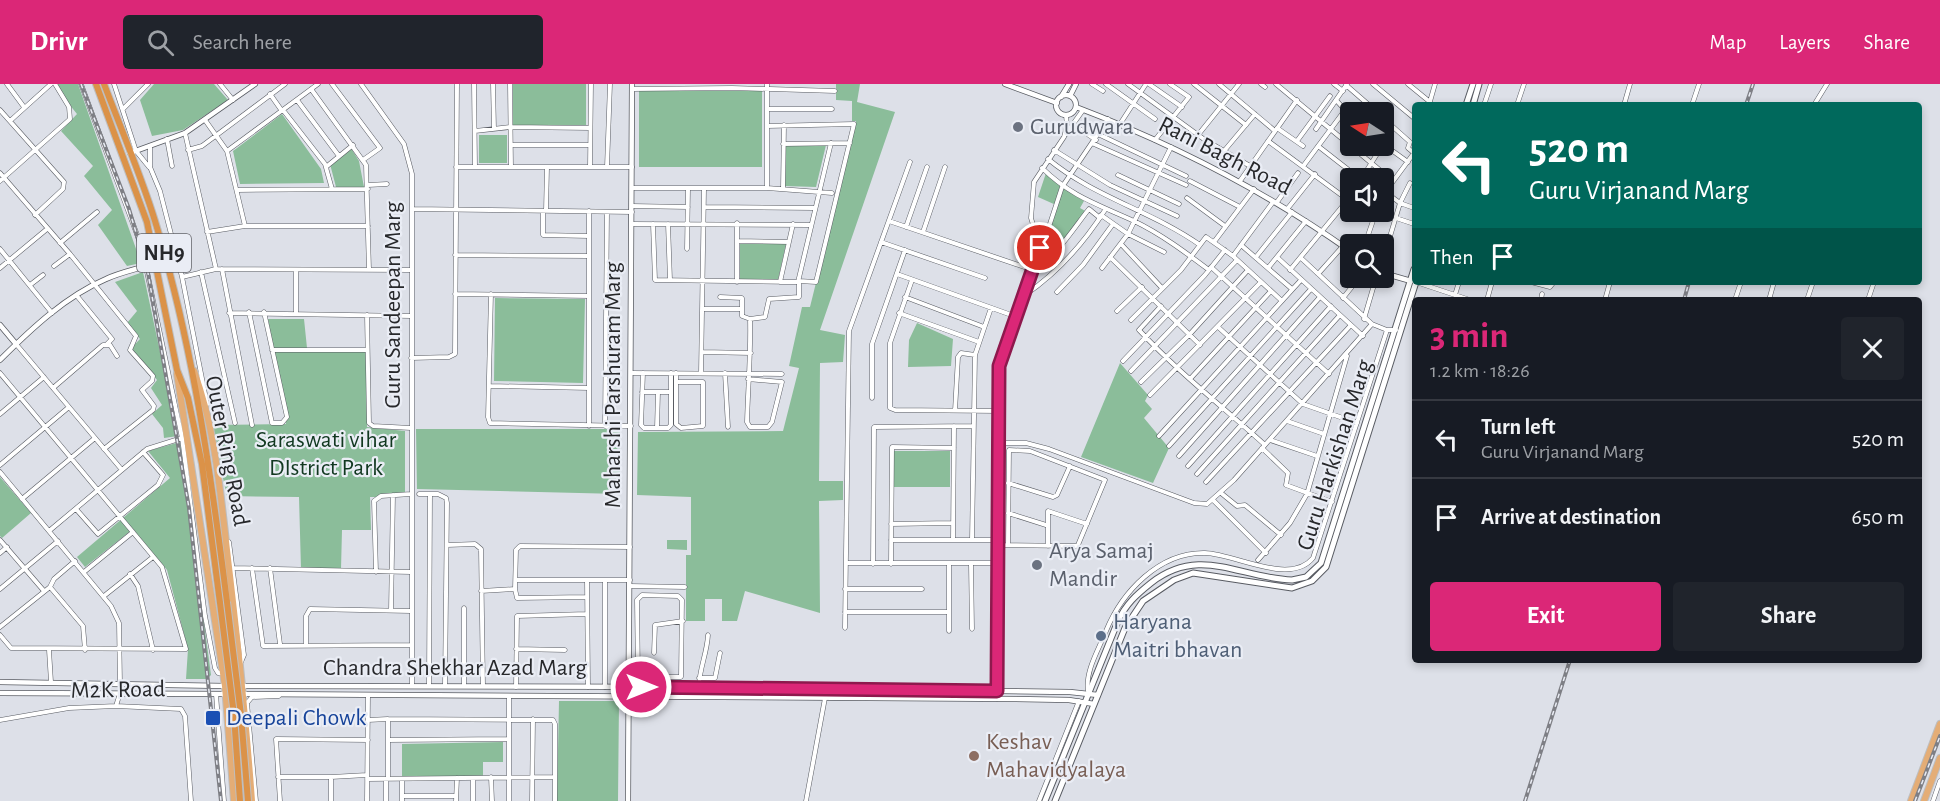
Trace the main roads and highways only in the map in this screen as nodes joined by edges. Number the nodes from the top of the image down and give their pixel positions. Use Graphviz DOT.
graph roads {
  1 [pos="96,84"];
  2 [pos="104,84"];
  3 [pos="1473,84"];
  4 [pos="1479,84"];
  5 [pos="1467,102"];
  6 [pos="1474,102"];
  7 [pos="1413,285"];
  8 [pos="1398,330"];
  9 [pos="188,356"];
  10 [pos="177,370"];
  11 [pos="237,641"];
  12 [pos="219,644"];
  13 [pos="1940,724"];
  14 [pos="1940,758"];
  15 [pos="251,783"];
  16 [pos="233,784"];
  17 [pos="234,801"];
  18 [pos="240,801"];
  19 [pos="252,801"];
  20 [pos="1045,801"];
  21 [pos="1055,801"];
  22 [pos="1911,801"];
  23 [pos="1924,801"];
  1 -- 10 [label="highway, Outer Ring Road"];
  2 -- 9 [label="highway, Outer Ring Road / NH9"];
  3 -- 5 [label="main road"];
  4 -- 6 [label="main road"];
  7 -- 8 [label="main road, Guru Harkishan Marg"];
  8 -- 20 [label="main road, Guru Harkishan Marg"];
  8 -- 21 [label="main road, Guru Harkishan Marg"];
  9 -- 11 [label="main road, Outer Ring Road"];
  9 -- 19 [label="highway, NH9, bridge"];
  10 -- 12 [label="main road, Outer Ring Road"];
  10 -- 18 [label="highway, bridge"];
  11 -- 12 [label="main road"];
  11 -- 15 [label="main road, Outer Ring Road"];
  12 -- 16 [label="main road, Outer Ring Road"];
  13 -- 22 [label="main road"];
  14 -- 23 [label="main road"];
  15 -- 16 [label="main road"];
  15 -- 19 [label="main road, Outer Ring Road"];
  16 -- 17 [label="main road, Outer Ring Road"];
}
